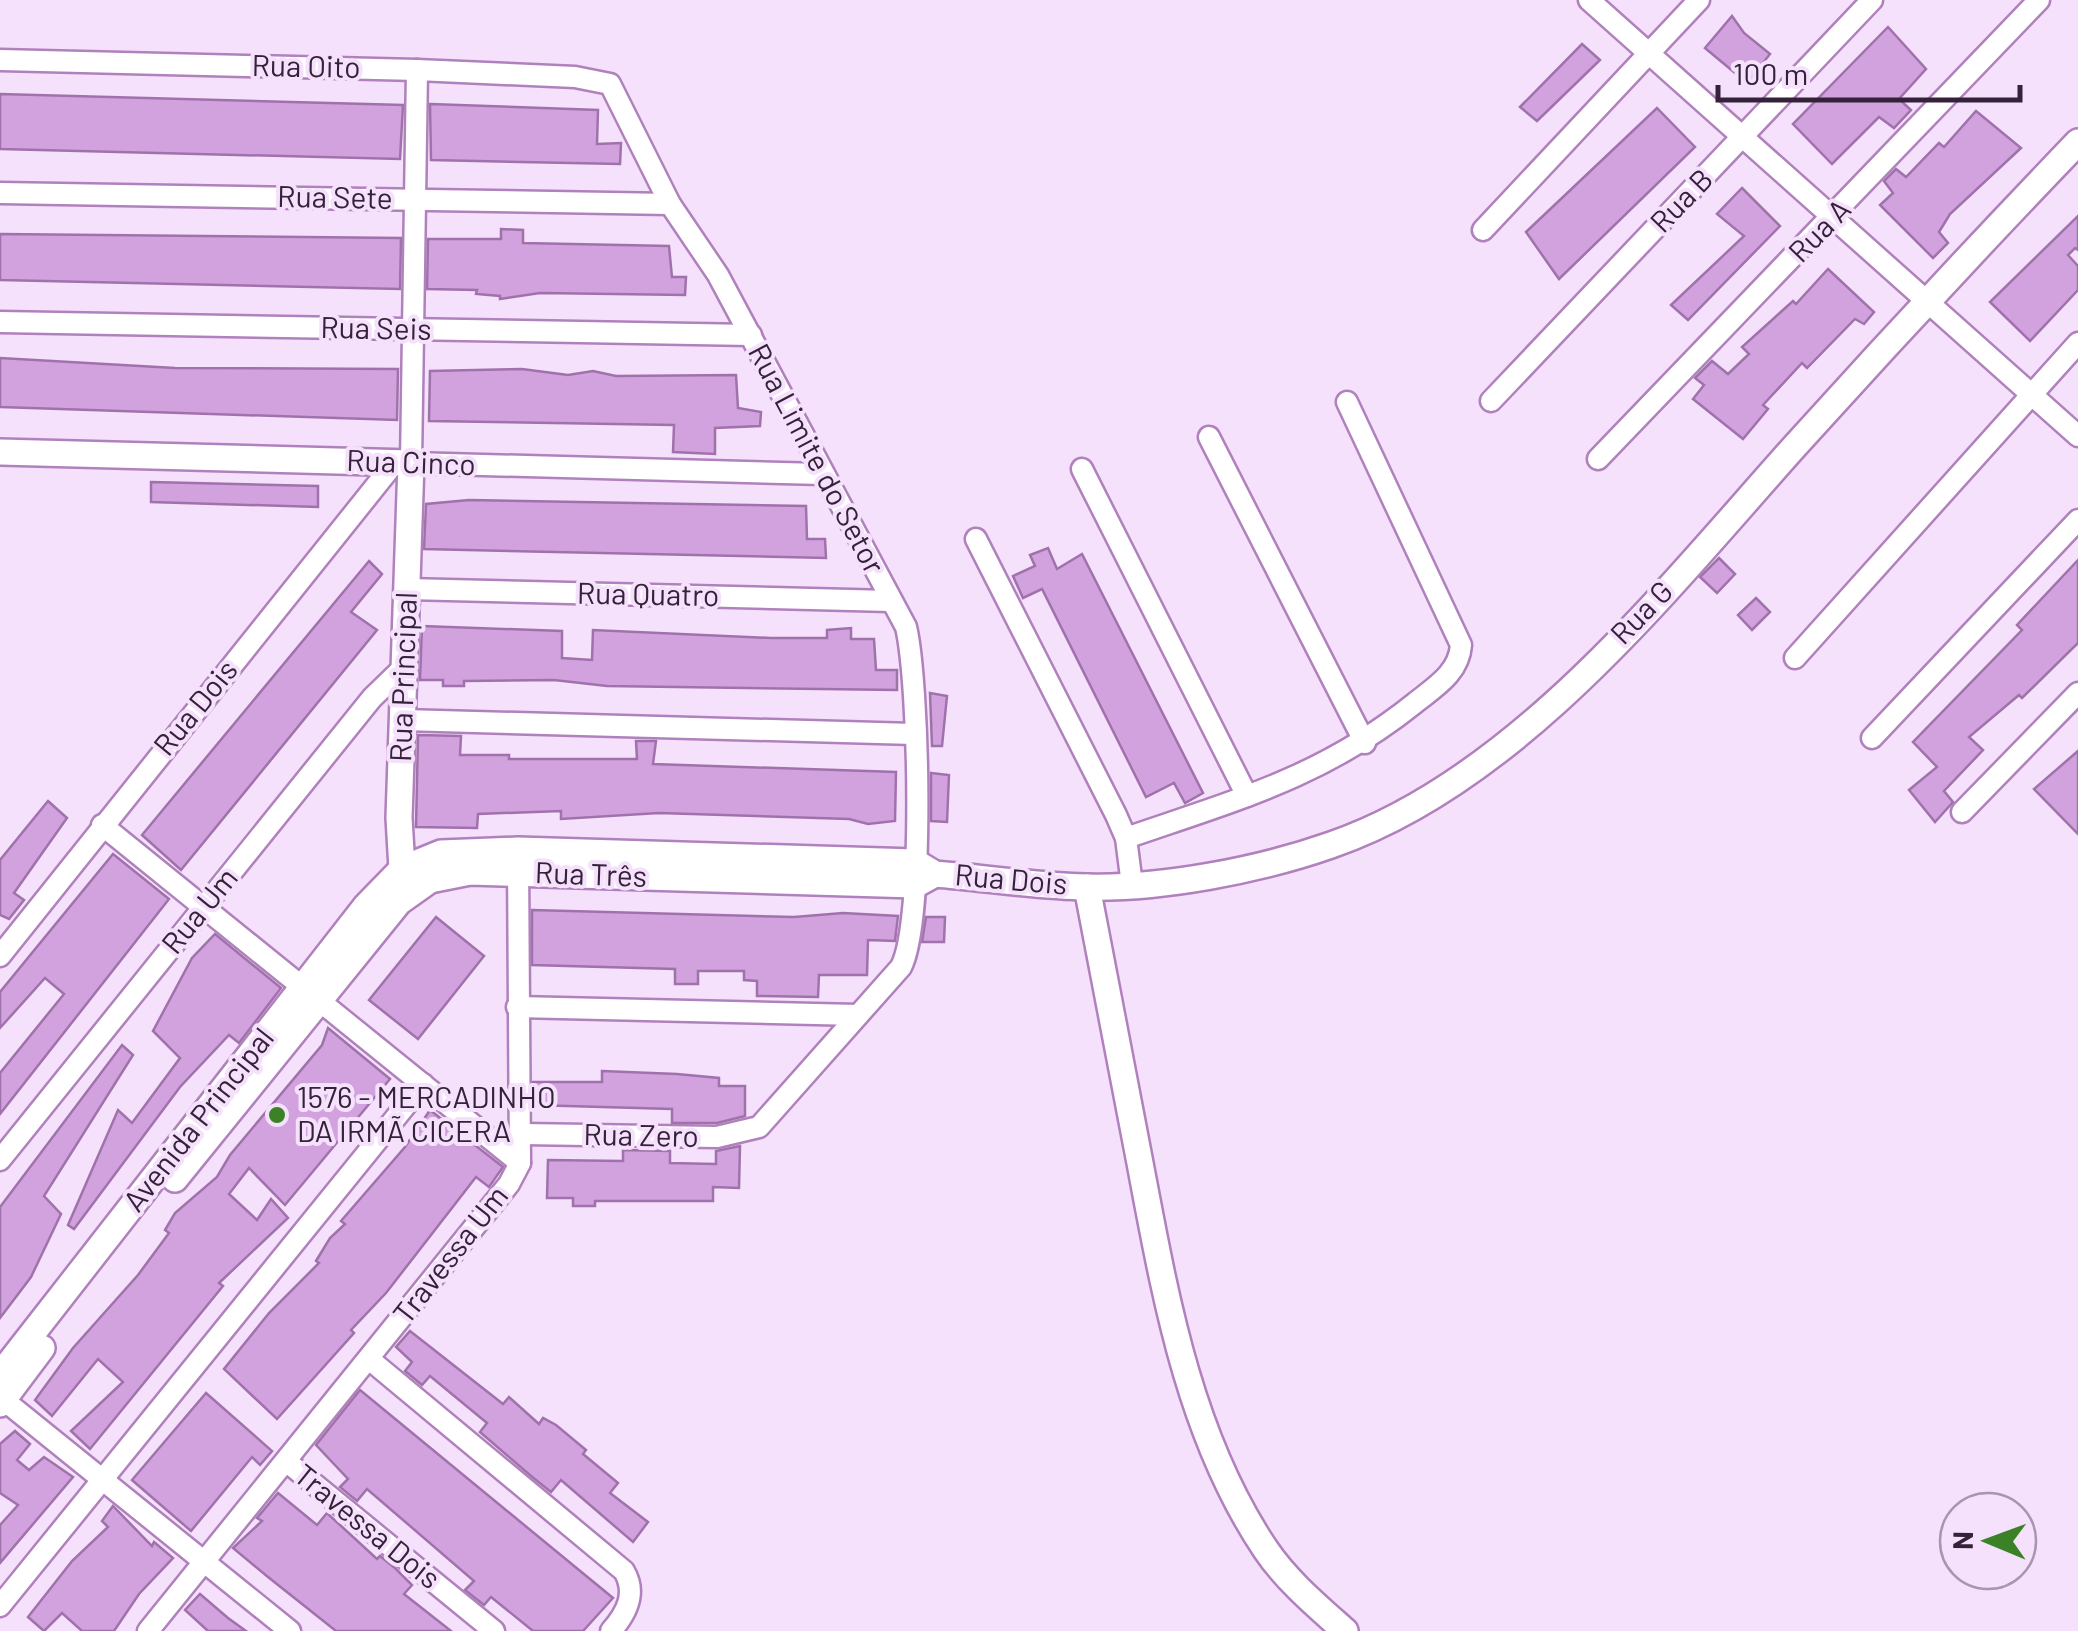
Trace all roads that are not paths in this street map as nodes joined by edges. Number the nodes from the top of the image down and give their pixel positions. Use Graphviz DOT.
graph roads {
  1 [pos="1589,0"];
  2 [pos="1699,0"];
  3 [pos="1872,0"];
  4 [pos="2039,0"];
  5 [pos="1651,53"];
  6 [pos="0,60"];
  7 [pos="417,70"];
  8 [pos="610,84"];
  9 [pos="1744,136"];
  10 [pos="2078,142"];
  11 [pos="0,192"];
  12 [pos="415,200"];
  13 [pos="670,204"];
  14 [pos="1834,216"];
  15 [pos="1482,230"];
  16 [pos="1928,299"];
  17 [pos="0,322"];
  18 [pos="414,330"];
  19 [pos="751,335"];
  20 [pos="2078,343"];
  21 [pos="2029,393"];
  22 [pos="1491,401"];
  23 [pos="1347,402"];
  24 [pos="2078,436"];
  25 [pos="1208,437"];
  26 [pos="0,452"];
  27 [pos="1598,460"];
  28 [pos="403,462"];
  29 [pos="1082,469"];
  30 [pos="822,474"];
  31 [pos="2078,520"];
  32 [pos="976,538"];
  33 [pos="407,589"];
  34 [pos="890,601"];
  35 [pos="1795,658"];
  36 [pos="405,666"];
  37 [pos="2078,693"];
  38 [pos="403,720"];
  39 [pos="914,734"];
  40 [pos="1872,738"];
  41 [pos="1366,743"];
  42 [pos="1247,796"];
  43 [pos="1962,812"];
  44 [pos="102,825"];
  45 [pos="1126,838"];
  46 [pos="518,861"];
  47 [pos="922,874"];
  48 [pos="409,878"];
  49 [pos="1132,884"];
  50 [pos="1087,887"];
  51 [pos="202,908"];
  52 [pos="0,956"];
  53 [pos="313,992"];
  54 [pos="518,1007"];
  55 [pos="858,1015"];
  56 [pos="423,1084"];
  57 [pos="759,1126"];
  58 [pos="522,1134"];
  59 [pos="0,1160"];
  60 [pos="520,1163"];
  61 [pos="369,1359"];
  62 [pos="1,1394"];
  63 [pos="286,1461"];
  64 [pos="104,1476"];
  65 [pos="203,1562"];
  66 [pos="0,1606"];
  67 [pos="148,1631"];
  68 [pos="290,1631"];
  69 [pos="494,1631"];
  70 [pos="611,1631"];
  71 [pos="1345,1631"];
  1 -- 5 [label="street"];
  2 -- 5 [label="street"];
  3 -- 9 [label="street, Rua B"];
  4 -- 14 [label="street, Rua A"];
  5 -- 9 [label="street"];
  5 -- 15 [label="street"];
  6 -- 7 [label="street, Rua Oito"];
  7 -- 8 [label="street, Rua Oito"];
  7 -- 12 [label="street"];
  8 -- 13 [label="street, Rua Limite do Setor"];
  9 -- 14 [label="street"];
  9 -- 22 [label="street, Rua B"];
  10 -- 16 [label="street, Rua G"];
  11 -- 12 [label="street, Rua Sete"];
  12 -- 13 [label="street, Rua Sete"];
  12 -- 18 [label="street"];
  13 -- 19 [label="street, Rua Limite do Setor"];
  14 -- 16 [label="street"];
  14 -- 27 [label="street, Rua A"];
  16 -- 21 [label="street"];
  16 -- 49 [label="street, Rua G"];
  17 -- 18 [label="street, Rua Seis"];
  18 -- 19 [label="street, Rua Seis"];
  18 -- 28 [label="street"];
  19 -- 30 [label="street, Rua Limite do Setor"];
  20 -- 21 [label="street"];
  21 -- 24 [label="street"];
  21 -- 35 [label="street"];
  23 -- 41 [label="street"];
  25 -- 41 [label="street"];
  26 -- 28 [label="street, Rua Cinco"];
  28 -- 30 [label="street, Rua Cinco"];
  28 -- 33 [label="street, Rua Principal"];
  28 -- 44 [label="street, Rua Dois"];
  29 -- 42 [label="street"];
  30 -- 34 [label="street, Rua Limite do Setor"];
  31 -- 40 [label="street"];
  32 -- 45 [label="street"];
  33 -- 34 [label="street, Rua Quatro"];
  33 -- 36 [label="street, Rua Principal"];
  34 -- 39 [label="street, Rua Limite do Setor"];
  36 -- 38 [label="street, Rua Principal"];
  36 -- 51 [label="street, Rua Um"];
  37 -- 43 [label="street"];
  38 -- 39 [label="street"];
  38 -- 48 [label="street, Rua Principal"];
  39 -- 47 [label="street, Rua Limite do Setor"];
  41 -- 42 [label="street"];
  42 -- 45 [label="street"];
  44 -- 51 [label="street, Travessa Um"];
  44 -- 52 [label="street, Rua Dois"];
  45 -- 49 [label="street"];
  46 -- 47 [label="street, Rua Dois"];
  46 -- 48 [label="street, Rua Dois"];
  46 -- 54 [label="street"];
  47 -- 50 [label="street, Rua Dois"];
  47 -- 55 [label="street, Rua Limite do Setor"];
  48 -- 53 [label="street, Avenida Principal"];
  49 -- 50 [label="street, Rua G"];
  50 -- 71 [label="street"];
  51 -- 53 [label="street, Travessa Um"];
  51 -- 59 [label="street, Rua Um"];
  53 -- 56 [label="street, Travessa Um"];
  53 -- 62 [label="street, Avenida Principal"];
  54 -- 55 [label="street"];
  54 -- 58 [label="street"];
  55 -- 57 [label="street, Rua Limite do Setor"];
  56 -- 60 [label="street, Travessa Um"];
  56 -- 64 [label="street"];
  57 -- 58 [label="street, Rua Zero"];
  58 -- 60 [label="street"];
  60 -- 61 [label="street, Travessa Um"];
  61 -- 63 [label="street, Travessa Um"];
  61 -- 70 [label="street"];
  62 -- 64 [label="street"];
  63 -- 65 [label="street, Travessa Um"];
  63 -- 69 [label="street, Travessa Dois"];
  64 -- 65 [label="street"];
  64 -- 66 [label="street"];
  65 -- 67 [label="street, Travessa Um"];
  65 -- 68 [label="street"];
}
